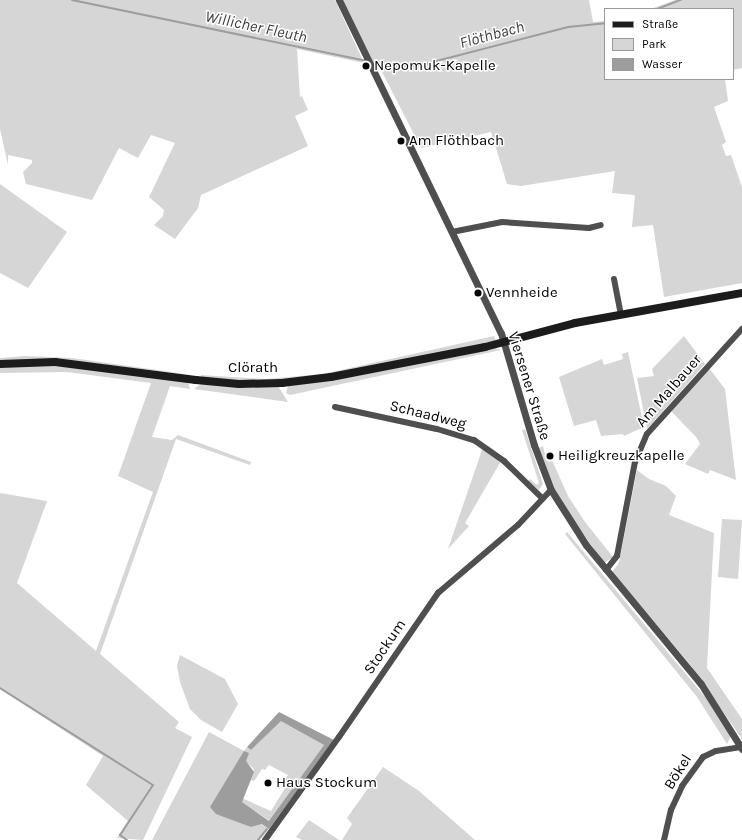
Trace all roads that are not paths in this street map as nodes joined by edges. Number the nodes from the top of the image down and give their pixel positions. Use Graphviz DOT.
graph roads {
  1 [pos="339,0"];
  2 [pos="601,225"];
  3 [pos="452,232"];
  4 [pos="614,279"];
  5 [pos="742,287"];
  6 [pos="742,293"];
  7 [pos="710,298"];
  8 [pos="621,314"];
  9 [pos="742,329"];
  10 [pos="504,342"];
  11 [pos="0,364"];
  12 [pos="334,407"];
  13 [pos="552,490"];
  14 [pos="543,499"];
  15 [pos="606,570"];
  16 [pos="742,748"];
  17 [pos="265,840"];
  18 [pos="664,840"];
  1 -- 3 [label="street, Viersener Straße"];
  2 -- 3 [label="street"];
  3 -- 10 [label="street, Viersener Straße"];
  4 -- 8 [label="street"];
  5 -- 7 [label="main road"];
  6 -- 7 [label="main road"];
  7 -- 8 [label="main road"];
  8 -- 10 [label="main road"];
  9 -- 15 [label="street, Am Malbauer"];
  10 -- 11 [label="main road, Clörath"];
  10 -- 13 [label="street, Viersener Straße"];
  12 -- 14 [label="street, Schaadweg"];
  13 -- 14 [label="street, Stockum"];
  13 -- 15 [label="street, Viersener Straße"];
  14 -- 17 [label="street, Stockum"];
  15 -- 16 [label="street, Viersener Straße"];
  16 -- 18 [label="street, Bökel"];
}
